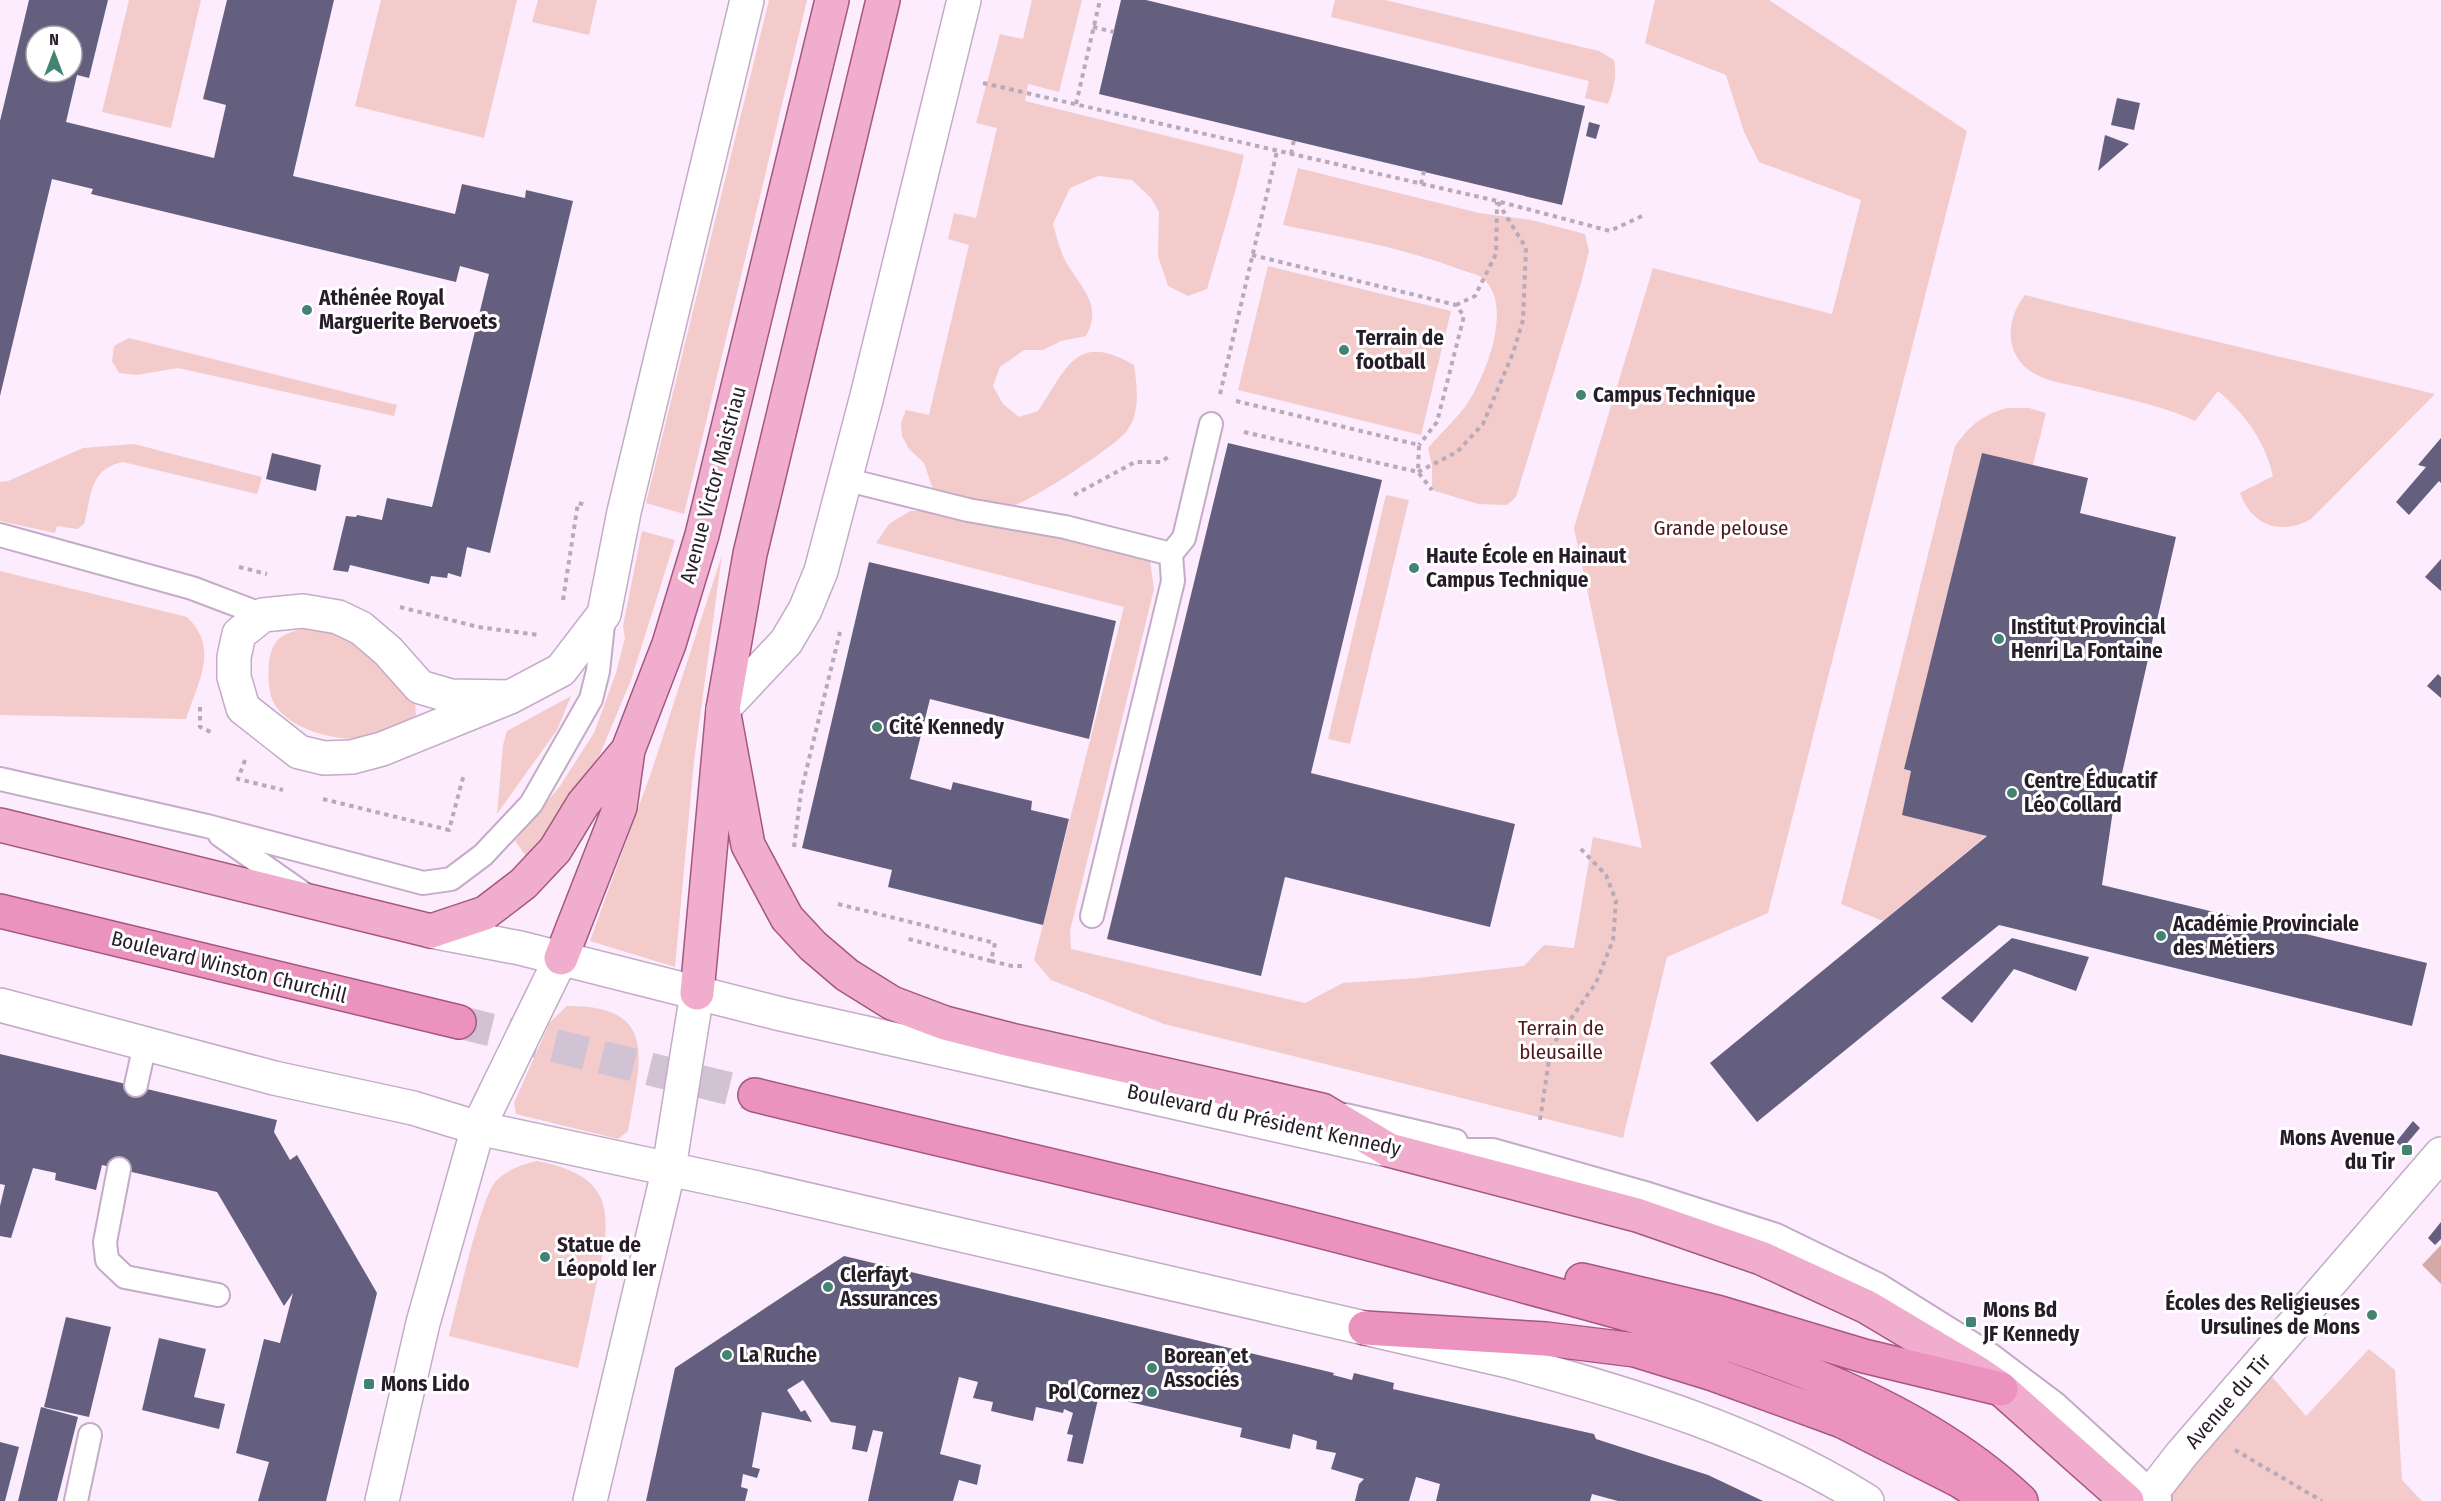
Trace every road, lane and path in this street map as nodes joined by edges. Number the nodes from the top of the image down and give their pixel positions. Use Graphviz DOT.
graph roads {
  1 [pos="747,0"];
  2 [pos="831,0"];
  3 [pos="883,0"];
  4 [pos="964,0"];
  5 [pos="1100,0"];
  6 [pos="1093,27"];
  7 [pos="1114,32"];
  8 [pos="945,74"];
  9 [pos="1076,104"];
  10 [pos="1294,140"];
  11 [pos="1277,151"];
  12 [pos="1291,154"];
  13 [pos="1424,171"];
  14 [pos="1420,184"];
  15 [pos="1497,201"];
  16 [pos="1642,216"];
  17 [pos="1252,255"];
  18 [pos="1456,305"];
  19 [pos="1211,424"];
  20 [pos="1419,445"];
  21 [pos="1418,472"];
  22 [pos="844,479"];
  23 [pos="1432,490"];
  24 [pos="1012,518"];
  25 [pos="0,536"];
  26 [pos="1171,554"];
  27 [pos="604,614"];
  28 [pos="263,615"];
  29 [pos="842,624"];
  30 [pos="510,697"];
  31 [pos="723,709"];
  32 [pos="628,750"];
  33 [pos="464,774"];
  34 [pos="0,779"];
  35 [pos="238,779"];
  36 [pos="293,792"];
  37 [pos="316,798"];
  38 [pos="0,825"];
  39 [pos="207,826"];
  40 [pos="1580,848"];
  41 [pos="793,853"];
  42 [pos="316,903"];
  43 [pos="838,904"];
  44 [pos="0,911"];
  45 [pos="1092,916"];
  46 [pos="431,931"];
  47 [pos="905,938"];
  48 [pos="561,958"];
  49 [pos="992,961"];
  50 [pos="1025,966"];
  51 [pos="697,993"];
  52 [pos="0,1005"];
  53 [pos="459,1022"];
  54 [pos="145,1044"];
  55 [pos="136,1085"];
  56 [pos="755,1095"];
  57 [pos="1322,1110"];
  58 [pos="1540,1120"];
  59 [pos="478,1128"];
  60 [pos="1389,1150"];
  61 [pos="1492,1150"];
  62 [pos="2441,1154"];
  63 [pos="669,1168"];
  64 [pos="119,1169"];
  65 [pos="1382,1246"];
  66 [pos="218,1295"];
  67 [pos="1365,1328"];
  68 [pos="2001,1389"];
  69 [pos="2056,1404"];
  70 [pos="2217,1414"];
  71 [pos="90,1435"];
  72 [pos="2142,1498"];
  73 [pos="76,1501"];
  74 [pos="382,1501"];
  75 [pos="590,1501"];
  76 [pos="1867,1501"];
  77 [pos="1991,1501"];
  78 [pos="2021,1501"];
  79 [pos="2322,1501"];
  1 -- 27 [label="street"];
  2 -- 32 [label="main road, Avenue Victor Maistriau"];
  3 -- 31 [label="main road"];
  4 -- 8 [label="street"];
  5 -- 6 [label="path"];
  6 -- 7 [label="path"];
  6 -- 9 [label="path"];
  8 -- 9 [label="path"];
  8 -- 22 [label="street"];
  9 -- 11 [label="path"];
  10 -- 12 [label="path"];
  11 -- 12 [label="path"];
  11 -- 17 [label="path"];
  12 -- 14 [label="path"];
  13 -- 14 [label="path"];
  14 -- 15 [label="path"];
  15 -- 16 [label="path"];
  15 -- 18 [label="path"];
  15 -- 21 [label="path"];
  17 -- 18 [label="path"];
  17 -- 20 [label="path"];
  18 -- 20 [label="path"];
  19 -- 21 [label="path"];
  19 -- 24 [label="path"];
  19 -- 26 [label="lane"];
  20 -- 21 [label="path"];
  21 -- 23 [label="path"];
  22 -- 24 [label="lane"];
  22 -- 31 [label="street"];
  24 -- 26 [label="lane"];
  25 -- 28 [label="lane"];
  26 -- 45 [label="lane"];
  27 -- 30 [label="street"];
  27 -- 39 [label="lane"];
  28 -- 30 [label="street"];
  28 -- 30 [label="street"];
  29 -- 41 [label="path"];
  31 -- 51 [label="main road"];
  31 -- 57 [label="main road"];
  32 -- 46 [label="main road"];
  32 -- 48 [label="main road, Avenue Victor Maistriau"];
  33 -- 37 [label="path"];
  34 -- 39 [label="lane"];
  35 -- 36 [label="path"];
  38 -- 42 [label="main road"];
  39 -- 42 [label="lane"];
  40 -- 58 [label="path"];
  42 -- 46 [label="main road"];
  43 -- 49 [label="path"];
  44 -- 53 [label="highway, Boulevard Winston Churchill"];
  46 -- 48 [label="street, Boulevard du Président Kennedy"];
  47 -- 49 [label="path"];
  48 -- 51 [label="street, Boulevard du Président Kennedy"];
  48 -- 59 [label="street"];
  49 -- 50 [label="path"];
  51 -- 60 [label="street, Boulevard du Président Kennedy"];
  51 -- 63 [label="street"];
  52 -- 54 [label="street"];
  54 -- 55 [label="lane"];
  54 -- 59 [label="street"];
  56 -- 65 [label="highway"];
  57 -- 60 [label="main road"];
  57 -- 61 [label="lane"];
  59 -- 63 [label="street"];
  59 -- 74 [label="street"];
  60 -- 61 [label="lane, Boulevard du Président Kennedy"];
  60 -- 68 [label="main road"];
  61 -- 69 [label="lane, Boulevard du Président Kennedy"];
  62 -- 70 [label="street, Avenue du Tir"];
  63 -- 67 [label="street"];
  63 -- 75 [label="street"];
  64 -- 66 [label="lane"];
  65 -- 68 [label="highway"];
  65 -- 78 [label="highway"];
  67 -- 76 [label="street"];
  67 -- 77 [label="highway"];
  68 -- 69 [label="lane, Boulevard du Président Kennedy"];
  68 -- 72 [label="main road"];
  69 -- 72 [label="lane, Boulevard du Président Kennedy"];
  70 -- 72 [label="street, Avenue du Tir"];
  70 -- 79 [label="path"];
  71 -- 73 [label="lane"];
}
